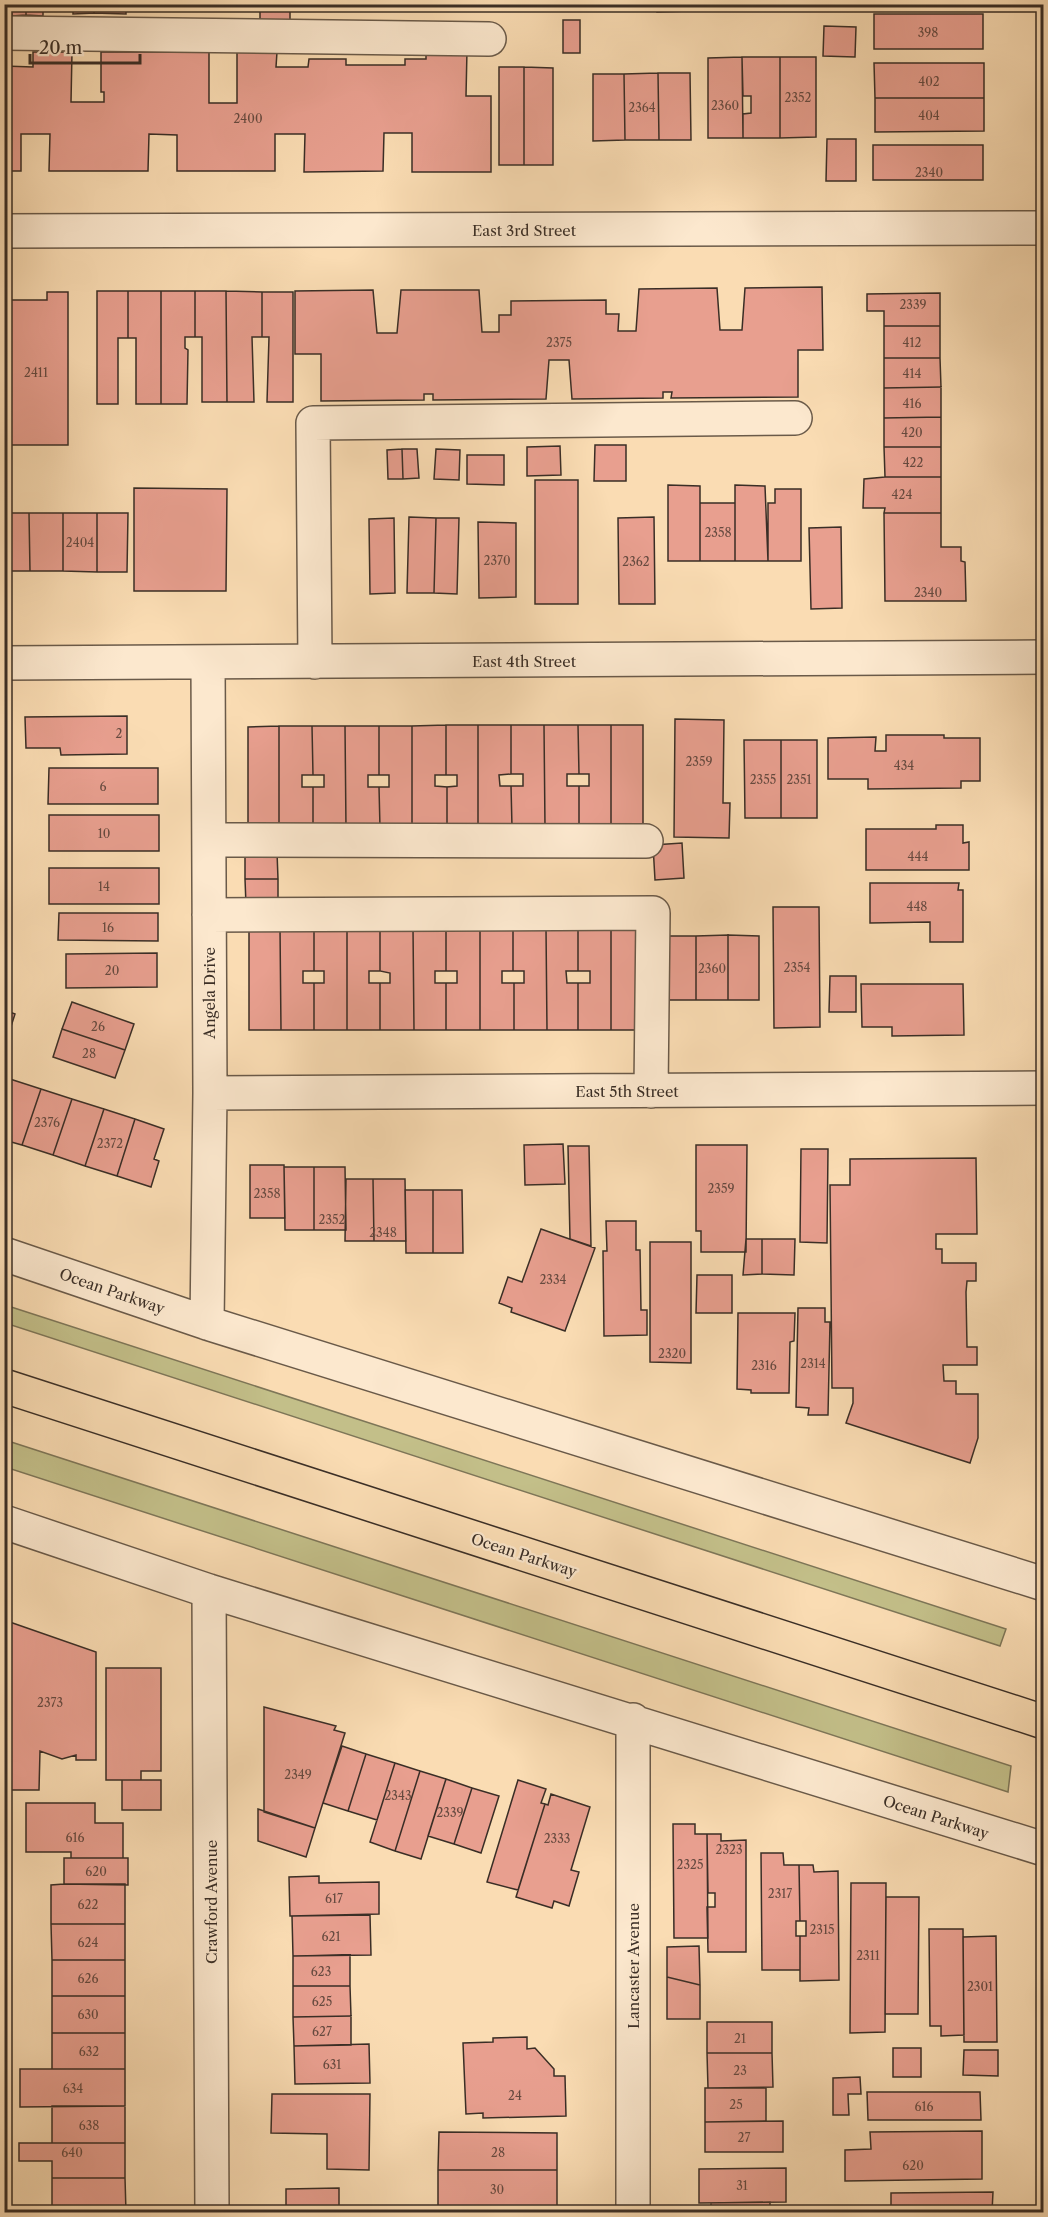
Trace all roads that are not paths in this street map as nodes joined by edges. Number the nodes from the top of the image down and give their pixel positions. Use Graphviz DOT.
graph roads {
  1 [pos="4,33"];
  2 [pos="489,39"];
  3 [pos="1044,228"];
  4 [pos="4,231"];
  5 [pos="795,418"];
  6 [pos="1044,657"];
  7 [pos="315,662"];
  8 [pos="4,663"];
  9 [pos="208,663"];
  10 [pos="209,840"];
  11 [pos="646,841"];
  12 [pos="209,915"];
  13 [pos="1044,1088"];
  14 [pos="651,1091"];
  15 [pos="210,1093"];
  16 [pos="4,1254"];
  17 [pos="207,1323"];
  18 [pos="4,1386"];
  19 [pos="4,1522"];
  20 [pos="1044,1584"];
  21 [pos="209,1591"];
  22 [pos="633,1720"];
  23 [pos="1044,1722"];
  24 [pos="1044,1850"];
  25 [pos="212,2212"];
  26 [pos="633,2212"];
  1 -- 2 [label="street"];
  3 -- 4 [label="street, East 3rd Street"];
  5 -- 7 [label="street"];
  6 -- 7 [label="street, East 4th Street"];
  7 -- 9 [label="street, East 4th Street"];
  8 -- 9 [label="street, East 4th Street"];
  9 -- 10 [label="street, Angela Drive"];
  10 -- 11 [label="street"];
  10 -- 12 [label="street, Angela Drive"];
  12 -- 14 [label="street"];
  12 -- 15 [label="street, Angela Drive"];
  13 -- 14 [label="street, East 5th Street"];
  14 -- 15 [label="street, East 5th Street"];
  15 -- 17 [label="street, Angela Drive"];
  16 -- 17 [label="street, Ocean Parkway"];
  17 -- 20 [label="street, Ocean Parkway"];
  18 -- 23 [label="main road, Ocean Parkway"];
  19 -- 21 [label="street, Ocean Parkway"];
  21 -- 22 [label="street, Ocean Parkway"];
  21 -- 25 [label="street, Crawford Avenue"];
  22 -- 24 [label="street, Ocean Parkway"];
  22 -- 26 [label="street, Lancaster Avenue"];
}
